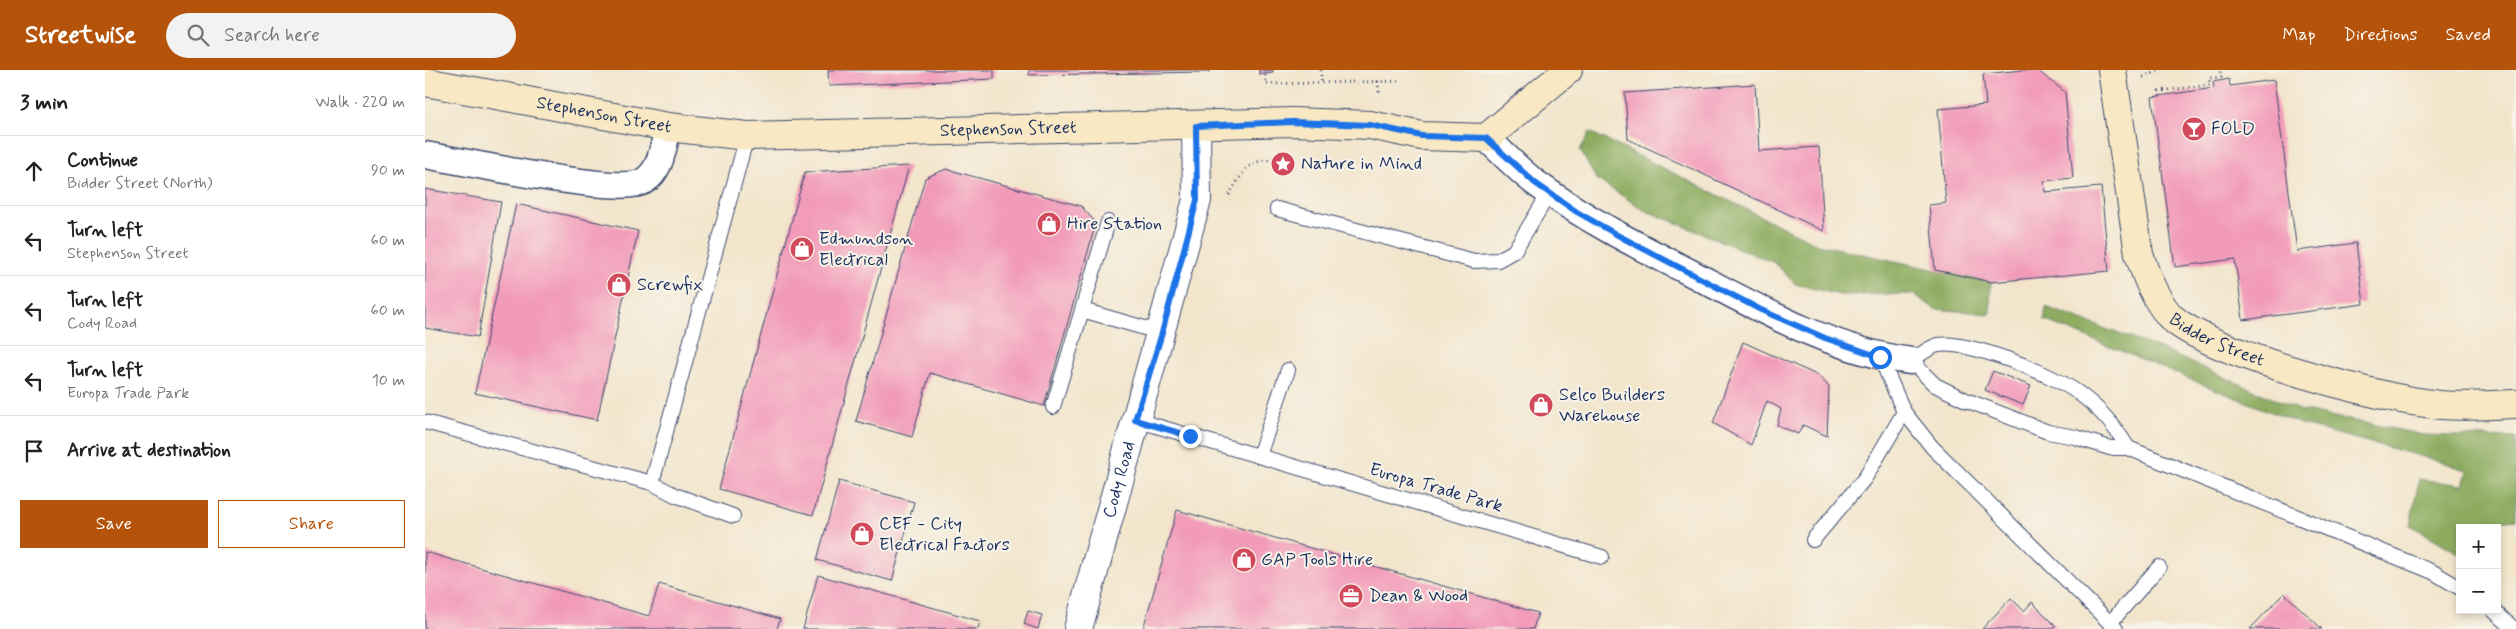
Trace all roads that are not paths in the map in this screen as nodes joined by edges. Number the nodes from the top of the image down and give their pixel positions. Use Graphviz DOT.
graph roads {
  1 [pos="1568,70"];
  2 [pos="2112,70"];
  3 [pos="425,82"];
  4 [pos="1196,126"];
  5 [pos="668,127"];
  6 [pos="747,136"];
  7 [pos="1486,138"];
  8 [pos="425,155"];
  9 [pos="1550,192"];
  10 [pos="1277,209"];
  11 [pos="1108,222"];
  12 [pos="1082,310"];
  13 [pos="1162,333"];
  14 [pos="1880,357"];
  15 [pos="1911,360"];
  16 [pos="1288,370"];
  17 [pos="2516,404"];
  18 [pos="1053,407"];
  19 [pos="1904,412"];
  20 [pos="1135,420"];
  21 [pos="425,422"];
  22 [pos="2128,448"];
  23 [pos="1259,456"];
  24 [pos="652,483"];
  25 [pos="733,516"];
  26 [pos="1813,540"];
  27 [pos="1602,557"];
  28 [pos="2159,567"];
  29 [pos="2456,586"];
  30 [pos="2497,614"];
  31 [pos="2113,626"];
  32 [pos="1078,629"];
  33 [pos="2514,629"];
  1 -- 7 [label="main road"];
  2 -- 17 [label="main road, Bidder Street"];
  3 -- 5 [label="main road, Stephenson Street"];
  4 -- 6 [label="main road, Stephenson Street"];
  4 -- 7 [label="main road, Stephenson Street"];
  4 -- 13 [label="street, Cody Road"];
  5 -- 6 [label="main road, Stephenson Street"];
  5 -- 8 [label="street"];
  6 -- 24 [label="lane"];
  7 -- 9 [label="street"];
  9 -- 10 [label="lane"];
  9 -- 14 [label="street"];
  11 -- 12 [label="lane"];
  12 -- 13 [label="lane"];
  12 -- 18 [label="lane"];
  13 -- 20 [label="street, Cody Road"];
  14 -- 15 [label="street"];
  14 -- 19 [label="lane"];
  15 -- 22 [label="lane"];
  15 -- 22 [label="lane"];
  16 -- 23 [label="lane"];
  19 -- 26 [label="lane"];
  19 -- 31 [label="lane"];
  20 -- 23 [label="lane, Europa Trade Park"];
  20 -- 32 [label="street, Cody Road"];
  21 -- 24 [label="lane"];
  22 -- 29 [label="lane"];
  23 -- 27 [label="lane, Europa Trade Park"];
  24 -- 25 [label="lane"];
  28 -- 31 [label="lane"];
  30 -- 33 [label="lane"];
}
